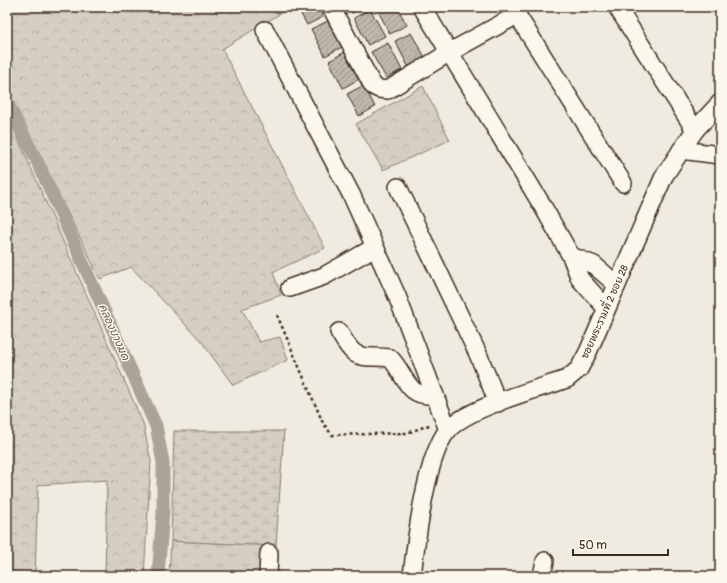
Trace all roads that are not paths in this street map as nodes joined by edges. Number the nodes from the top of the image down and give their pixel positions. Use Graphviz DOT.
graph roads {
  1 [pos="331,7"];
  2 [pos="422,7"];
  3 [pos="617,7"];
  4 [pos="514,11"];
  5 [pos="265,30"];
  6 [pos="450,52"];
  7 [pos="720,103"];
  8 [pos="696,130"];
  9 [pos="681,150"];
  10 [pos="720,155"];
  11 [pos="623,183"];
  12 [pos="398,187"];
  13 [pos="375,247"];
  14 [pos="571,256"];
  15 [pos="617,285"];
  16 [pos="290,288"];
  17 [pos="606,308"];
  18 [pos="339,332"];
  19 [pos="435,394"];
  20 [pos="498,403"];
  21 [pos="446,425"];
  22 [pos="269,553"];
  23 [pos="268,576"];
  24 [pos="412,576"];
  1 -- 6 [label="street"];
  2 -- 6 [label="street"];
  3 -- 8 [label="street"];
  4 -- 6 [label="street"];
  4 -- 11 [label="street"];
  5 -- 13 [label="street"];
  6 -- 14 [label="street"];
  7 -- 8 [label="street, ซอยพระรามที่ 2 ซอย 28"];
  8 -- 9 [label="street, ซอยพระรามที่ 2 ซอย 28"];
  9 -- 10 [label="street"];
  9 -- 15 [label="street, ซอยพระรามที่ 2 ซอย 28"];
  12 -- 20 [label="street"];
  13 -- 16 [label="street"];
  13 -- 19 [label="street"];
  14 -- 15 [label="street"];
  14 -- 17 [label="street"];
  15 -- 17 [label="street, ซอยพระรามที่ 2 ซอย 28"];
  17 -- 20 [label="street, ซอยพระรามที่ 2 ซอย 28"];
  18 -- 19 [label="street"];
  19 -- 21 [label="street"];
  20 -- 21 [label="street, ซอยพระรามที่ 2 ซอย 28"];
  21 -- 24 [label="street, ซอยพระรามที่ 2 ซอย 28"];
  22 -- 23 [label="street"];
}
